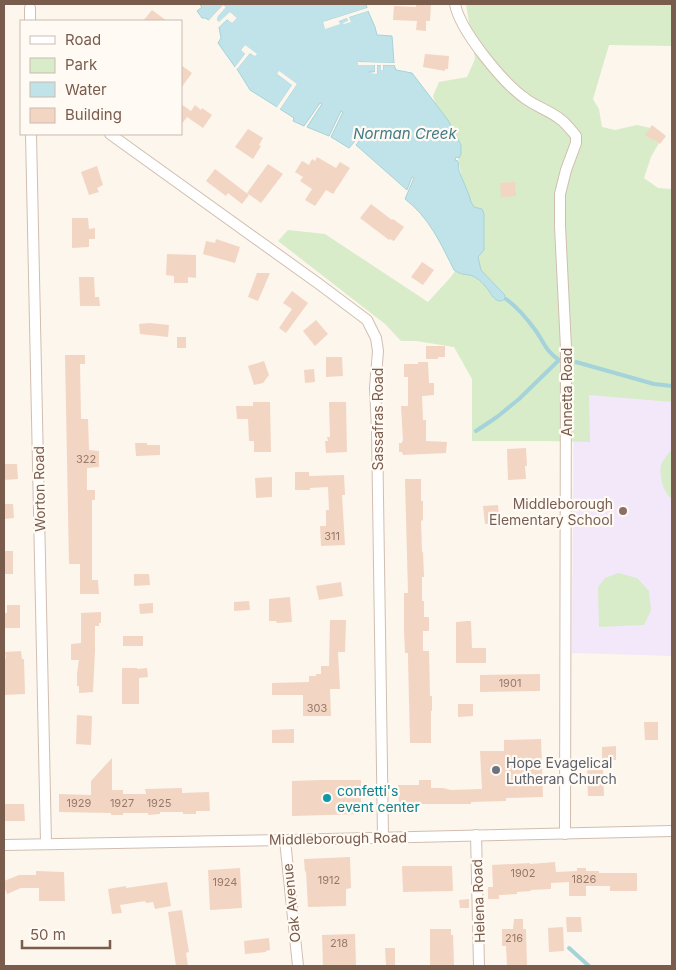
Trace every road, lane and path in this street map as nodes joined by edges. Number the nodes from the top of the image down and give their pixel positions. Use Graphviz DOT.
graph roads {
  1 [pos="455,4"];
  2 [pos="30,8"];
  3 [pos="30,20"];
  4 [pos="31,135"];
  5 [pos="111,135"];
  6 [pos="672,832"];
  7 [pos="565,834"];
  8 [pos="476,835"];
  9 [pos="383,837"];
  10 [pos="285,840"];
  11 [pos="46,843"];
  12 [pos="4,845"];
  13 [pos="298,966"];
  14 [pos="479,966"];
  1 -- 7 [label="street, Annetta Road"];
  2 -- 3 [label="street"];
  4 -- 11 [label="street, Worton Road"];
  5 -- 9 [label="street, Sassafras Road"];
  6 -- 7 [label="street, Middleborough Road"];
  7 -- 8 [label="street, Middleborough Road"];
  8 -- 9 [label="street, Middleborough Road"];
  8 -- 14 [label="street, Helena Road"];
  9 -- 10 [label="street, Middleborough Road"];
  10 -- 11 [label="street, Middleborough Road"];
  10 -- 13 [label="street, Oak Avenue"];
  11 -- 12 [label="street, Middleborough Road"];
}
